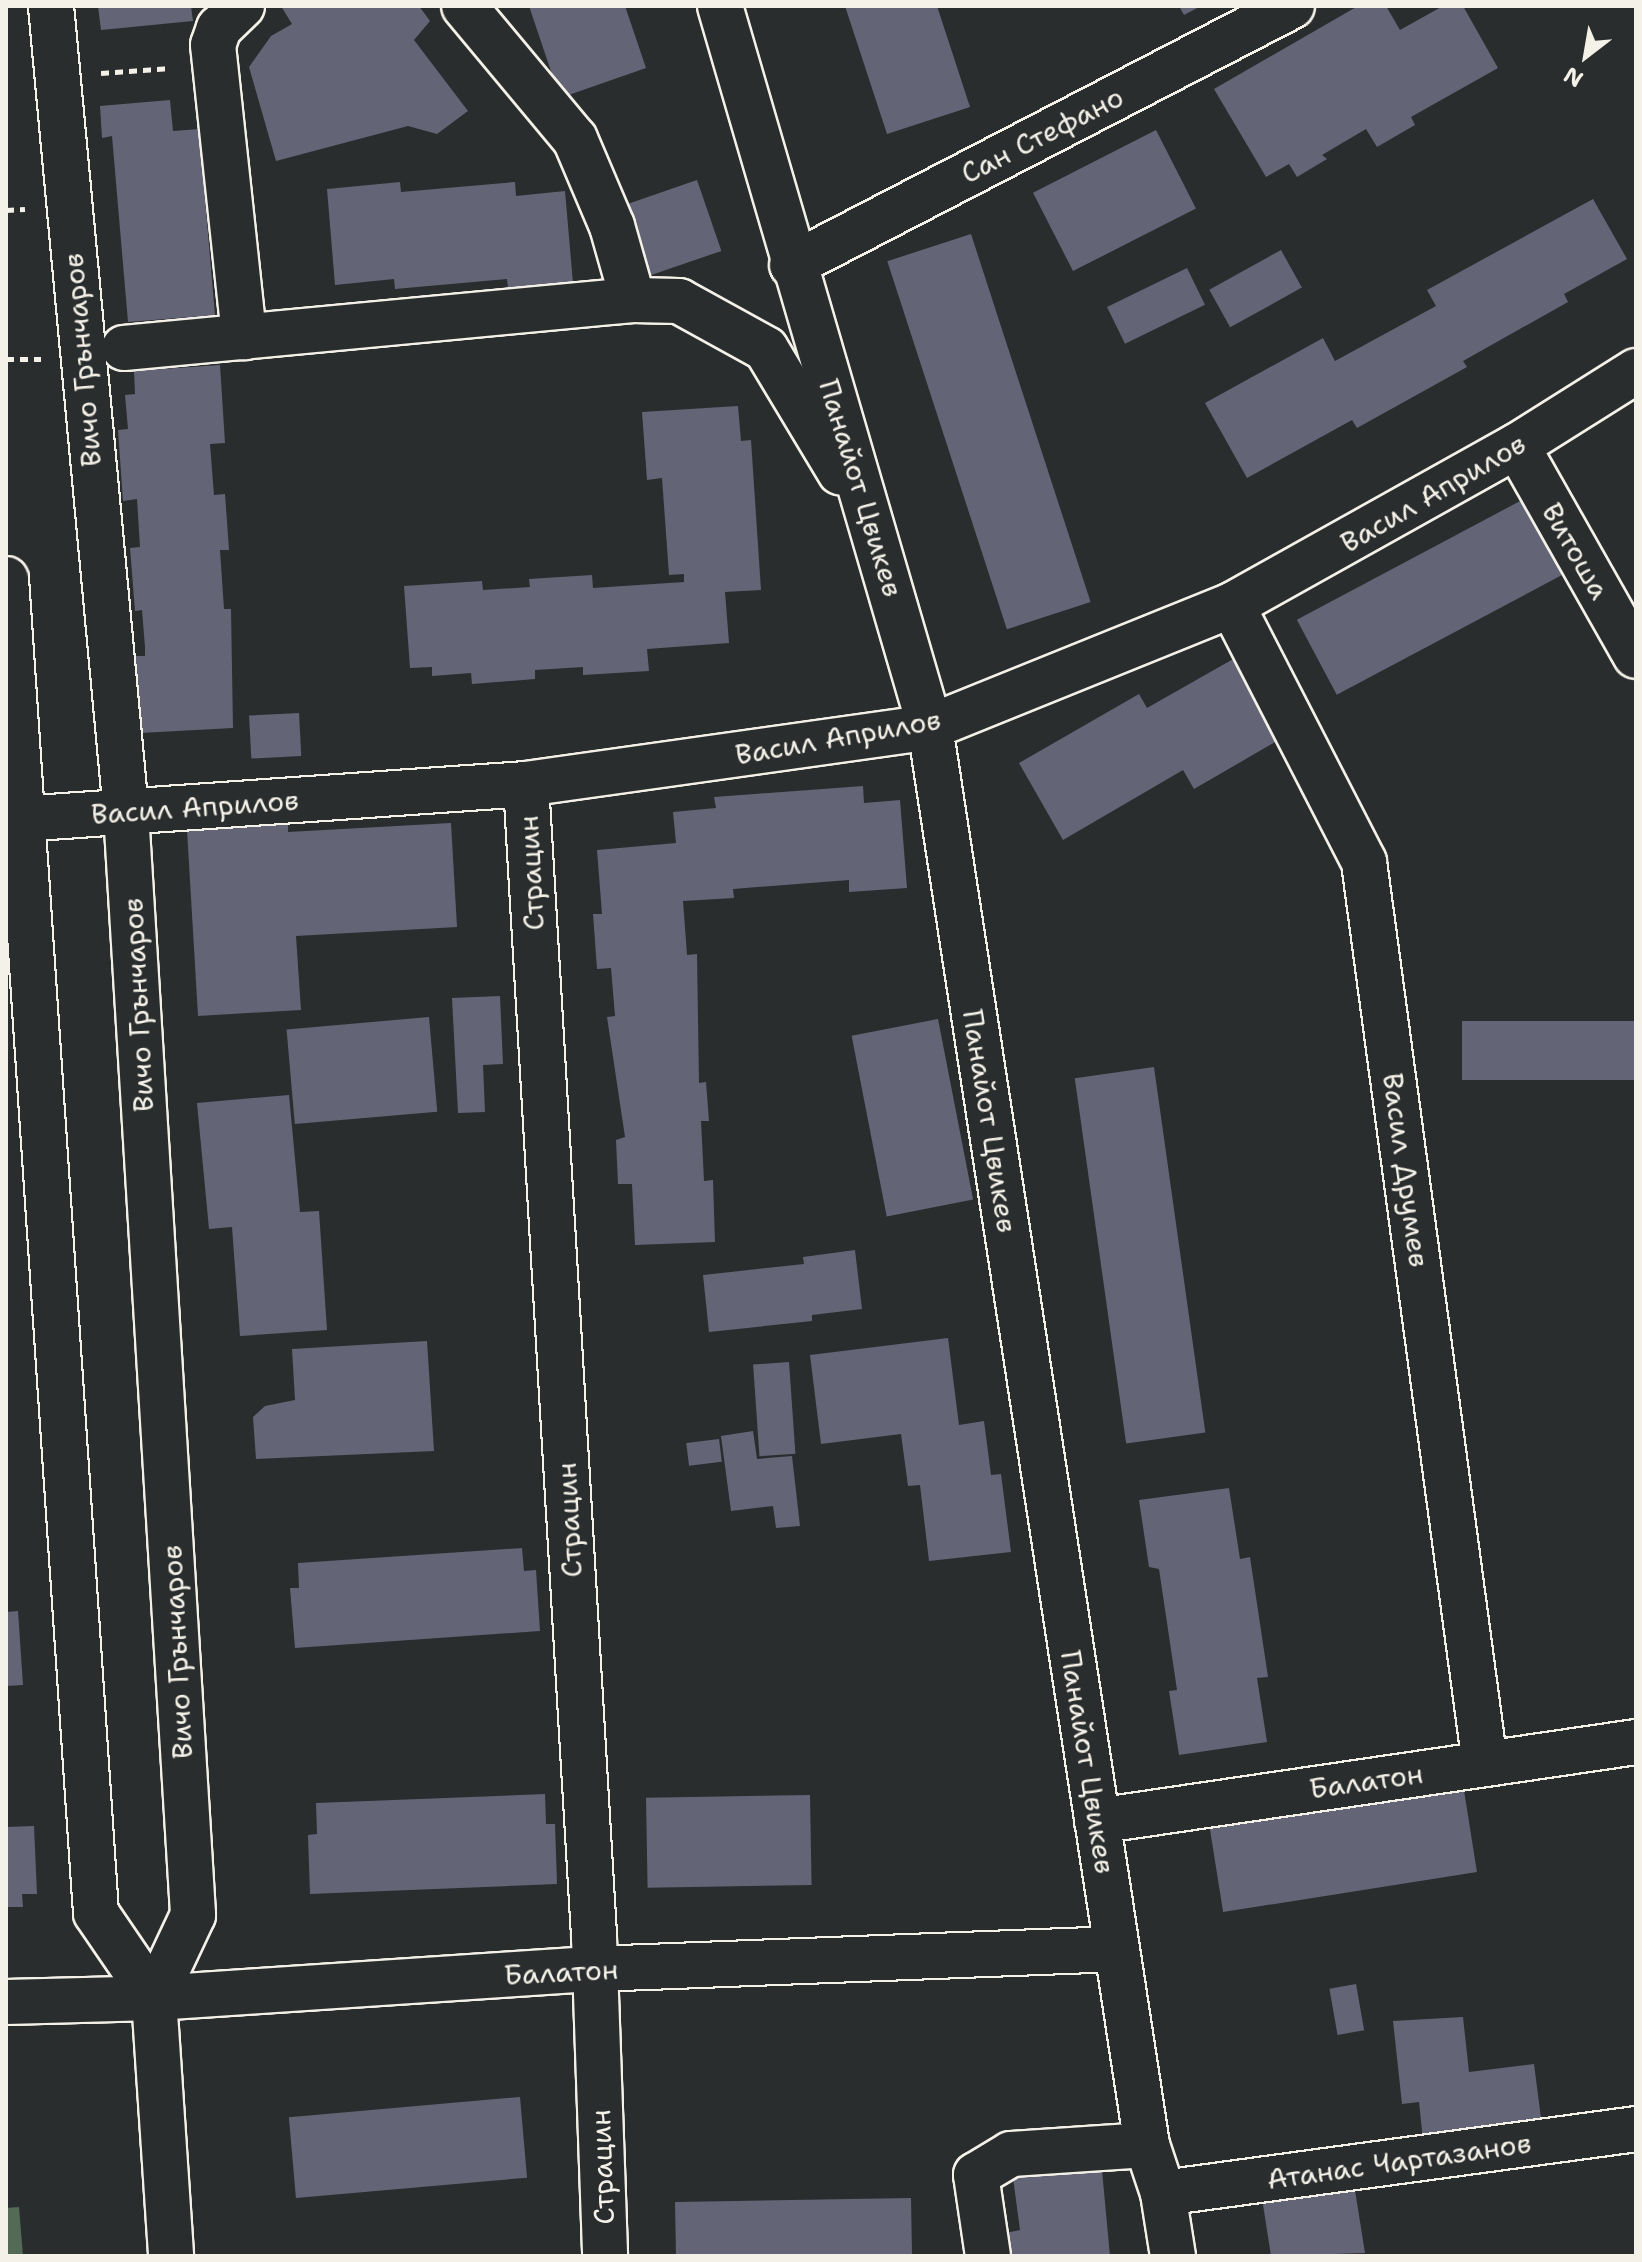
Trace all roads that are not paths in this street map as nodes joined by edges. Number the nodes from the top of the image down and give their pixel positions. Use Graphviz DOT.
graph roads {
  1 [pos="51,6"];
  2 [pos="242,6"];
  3 [pos="464,6"];
  4 [pos="720,6"];
  5 [pos="1292,6"];
  6 [pos="792,265"];
  7 [pos="633,300"];
  8 [pos="244,337"];
  9 [pos="124,348"];
  10 [pos="1636,371"];
  11 [pos="1517,446"];
  12 [pos="877,533"];
  13 [pos="6,579"];
  14 [pos="1232,605"];
  15 [pos="1636,656"];
  16 [pos="930,727"];
  17 [pos="526,784"];
  18 [pos="126,812"];
  19 [pos="13,819"];
  20 [pos="1636,1742"];
  21 [pos="1485,1764"];
  22 [pos="1097,1821"];
  23 [pos="1117,1949"];
  24 [pos="595,1969"];
  25 [pos="154,1998"];
  26 [pos="6,2002"];
  27 [pos="1636,2129"];
  28 [pos="1147,2145"];
  29 [pos="1163,2193"];
  30 [pos="171,2256"];
  31 [pos="605,2256"];
  32 [pos="988,2256"];
  33 [pos="1173,2256"];
  1 -- 18 [label="street, Вичо Грънчаров"];
  2 -- 8 [label="street"];
  3 -- 7 [label="street"];
  4 -- 6 [label="street, Панайот Цвикев"];
  5 -- 6 [label="street, Сан Стефано"];
  6 -- 12 [label="street, Панайот Цвикев"];
  7 -- 8 [label="street"];
  7 -- 12 [label="street"];
  8 -- 9 [label="street"];
  10 -- 11 [label="street, Васил Априлов"];
  11 -- 14 [label="street, Васил Априлов"];
  11 -- 15 [label="street, Витоша"];
  12 -- 16 [label="street, Панайот Цвикев"];
  13 -- 19 [label="street"];
  14 -- 16 [label="street, Васил Априлов"];
  14 -- 21 [label="street, Васил Друмев"];
  16 -- 17 [label="street, Васил Априлов"];
  16 -- 22 [label="street, Панайот Цвикев"];
  17 -- 18 [label="street, Васил Априлов"];
  17 -- 24 [label="street, Страцин"];
  18 -- 19 [label="street, Васил Априлов"];
  18 -- 25 [label="street, Вичо Грънчаров"];
  19 -- 25 [label="street"];
  20 -- 21 [label="street, Балатон"];
  21 -- 22 [label="street, Балатон"];
  22 -- 23 [label="street, Панайот Цвикев"];
  23 -- 24 [label="street, Балатон"];
  23 -- 28 [label="street, Панайот Цвикев"];
  24 -- 25 [label="street, Балатон"];
  24 -- 31 [label="street, Страцин"];
  25 -- 26 [label="street, Балатон"];
  25 -- 30 [label="street, Вичо Грънчаров"];
  27 -- 29 [label="street, Атанас Чартазанов"];
  28 -- 29 [label="street, Панайот Цвикев"];
  28 -- 32 [label="street"];
  29 -- 33 [label="street, Панайот Цвикев"];
}
